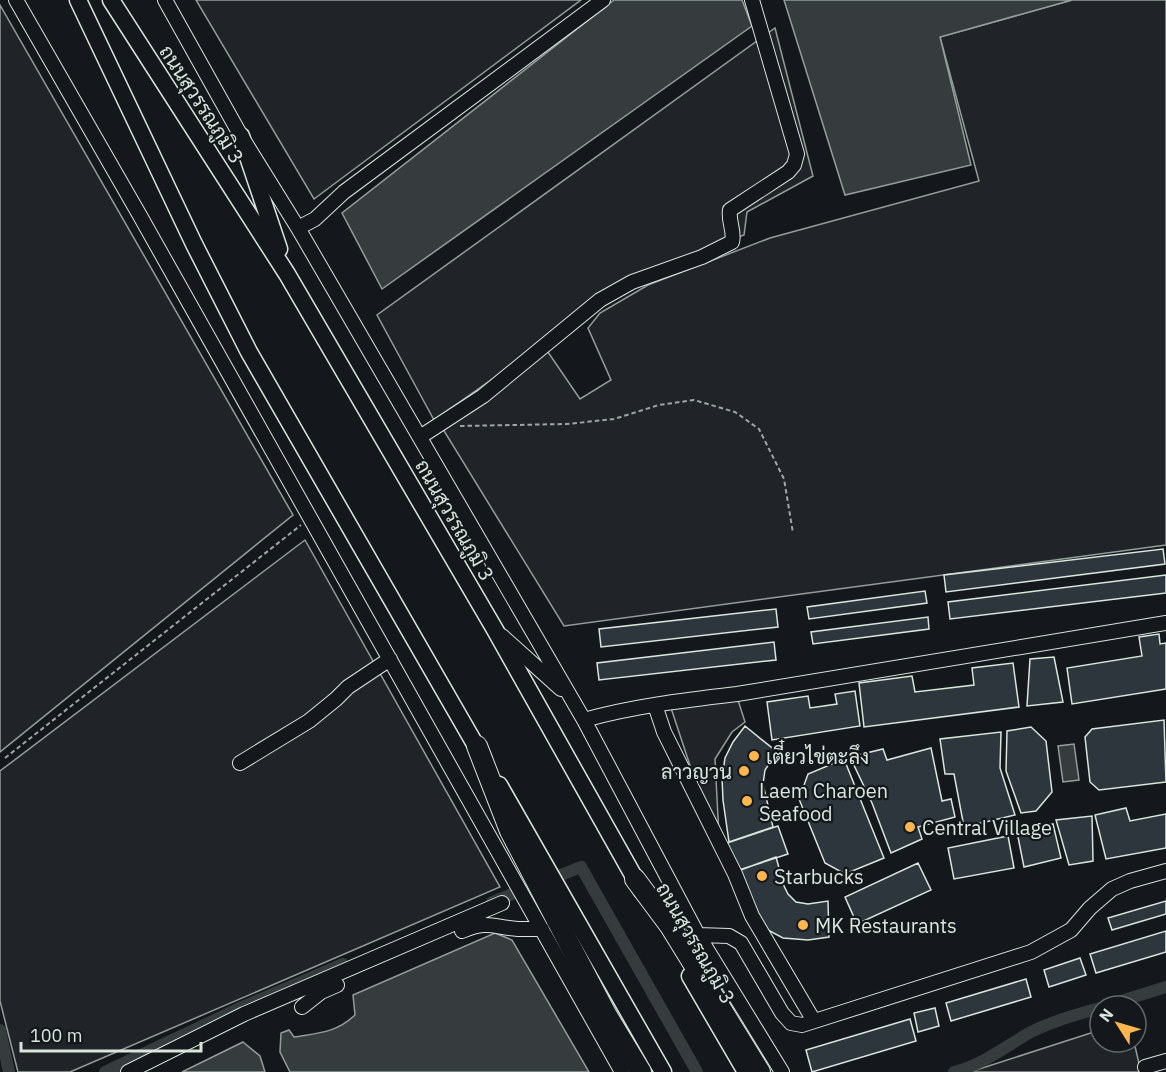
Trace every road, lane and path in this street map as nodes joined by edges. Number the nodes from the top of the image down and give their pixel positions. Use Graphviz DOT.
graph roads {
  1 [pos="16,0"];
  2 [pos="78,0"];
  3 [pos="111,0"];
  4 [pos="165,0"];
  5 [pos="603,0"];
  6 [pos="752,0"];
  7 [pos="241,136"];
  8 [pos="298,228"];
  9 [pos="287,274"];
  10 [pos="460,426"];
  11 [pos="420,437"];
  12 [pos="310,517"];
  13 [pos="793,533"];
  14 [pos="1166,623"];
  15 [pos="494,628"];
  16 [pos="390,659"];
  17 [pos="570,698"];
  18 [pos="655,705"];
  19 [pos="584,720"];
  20 [pos="477,746"];
  21 [pos="5,758"];
  22 [pos="240,763"];
  23 [pos="529,870"];
  24 [pos="1166,871"];
  25 [pos="635,879"];
  26 [pos="502,903"];
  27 [pos="548,904"];
  28 [pos="542,929"];
  29 [pos="698,935"];
  30 [pos="302,1007"];
  31 [pos="814,1021"];
  32 [pos="1166,1061"];
  33 [pos="1145,1067"];
  34 [pos="128,1072"];
  35 [pos="622,1072"];
  36 [pos="641,1072"];
  37 [pos="663,1072"];
  38 [pos="746,1072"];
  39 [pos="760,1072"];
  40 [pos="782,1072"];
  1 -- 12 [label="street"];
  2 -- 20 [label="main road"];
  3 -- 9 [label="main road, ถนนสุวรรณภูมิ 3"];
  4 -- 7 [label="street"];
  5 -- 8 [label="street"];
  6 -- 11 [label="street"];
  7 -- 8 [label="street"];
  7 -- 9 [label="main road"];
  8 -- 11 [label="street"];
  9 -- 15 [label="main road, ถนนสุวรรณภูมิ 3"];
  10 -- 13 [label="path"];
  11 -- 17 [label="street"];
  12 -- 16 [label="street"];
  12 -- 21 [label="path"];
  14 -- 18 [label="street"];
  15 -- 17 [label="street"];
  15 -- 25 [label="main road, ถนนสุวรรณภูมิ 3"];
  16 -- 22 [label="street"];
  16 -- 23 [label="street"];
  17 -- 19 [label="street"];
  18 -- 19 [label="street"];
  18 -- 31 [label="street"];
  19 -- 29 [label="street"];
  20 -- 23 [label="highway"];
  23 -- 27 [label="highway"];
  24 -- 31 [label="street"];
  25 -- 38 [label="main road, ถนนสุวรรณภูมิ 3"];
  25 -- 39 [label="highway"];
  26 -- 34 [label="street"];
  27 -- 28 [label="street"];
  27 -- 36 [label="highway"];
  27 -- 37 [label="main road"];
  28 -- 30 [label="street"];
  28 -- 35 [label="street"];
  29 -- 31 [label="street"];
  29 -- 40 [label="street"];
  32 -- 33 [label="street"];
}
